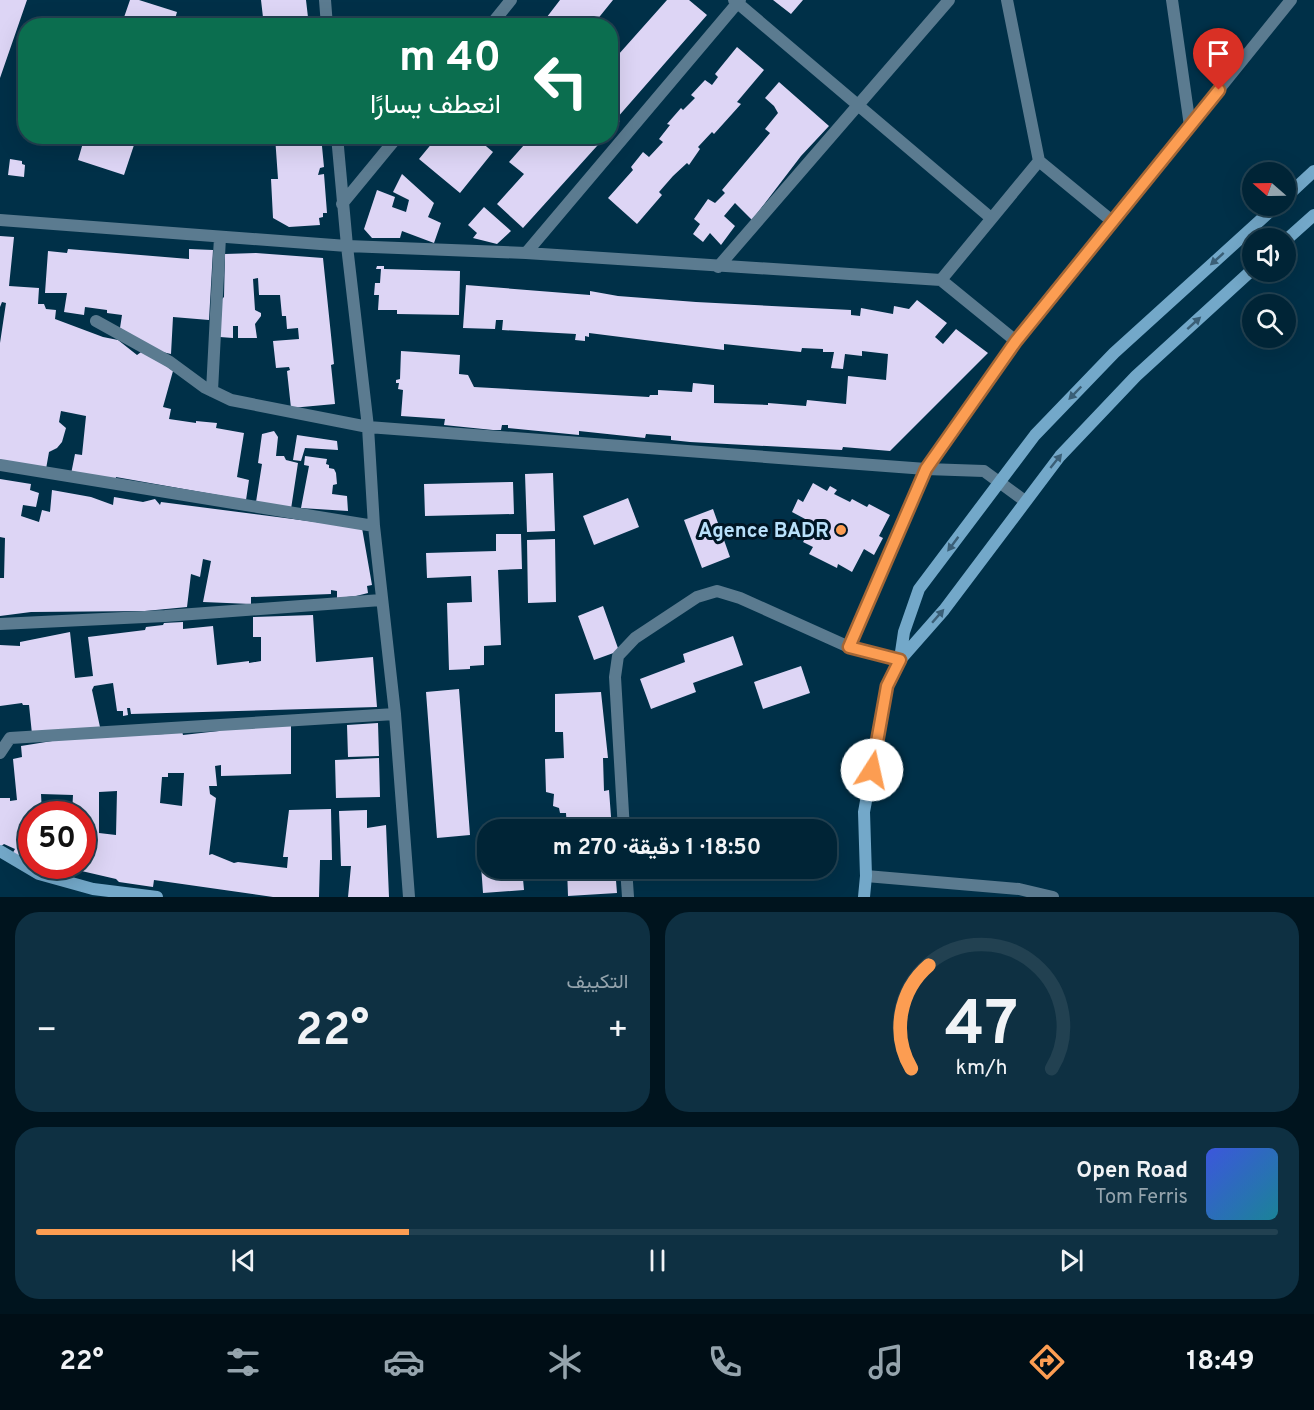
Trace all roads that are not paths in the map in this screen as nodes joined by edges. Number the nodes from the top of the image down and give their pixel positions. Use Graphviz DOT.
graph roads {
  1 [pos="325,0"];
  2 [pos="511,0"];
  3 [pos="949,0"];
  4 [pos="1007,0"];
  5 [pos="1172,0"];
  6 [pos="1291,0"];
  7 [pos="737,1"];
  8 [pos="326,18"];
  9 [pos="496,18"];
  10 [pos="859,106"];
  11 [pos="1190,126"];
  12 [pos="618,143"];
  13 [pos="337,144"];
  14 [pos="391,144"];
  15 [pos="617,144"];
  16 [pos="1039,161"];
  17 [pos="1314,171"];
  18 [pos="1296,187"];
  19 [pos="342,204"];
  20 [pos="1314,214"];
  21 [pos="1265,216"];
  22 [pos="992,218"];
  23 [pos="0,220"];
  24 [pos="1112,221"];
  25 [pos="1296,231"];
  26 [pos="219,237"];
  27 [pos="347,246"];
  28 [pos="526,253"];
  29 [pos="718,267"];
  30 [pos="1242,279"];
  31 [pos="941,280"];
  32 [pos="96,321"];
  33 [pos="1016,341"];
  34 [pos="212,391"];
  35 [pos="368,427"];
  36 [pos="0,465"];
  37 [pos="926,469"];
  38 [pos="999,482"];
  39 [pos="1025,501"];
  40 [pos="374,526"];
  41 [pos="381,600"];
  42 [pos="0,624"];
  43 [pos="849,647"];
  44 [pos="900,660"];
  45 [pos="395,714"];
  46 [pos="0,753"];
  47 [pos="623,819"];
  48 [pos="0,851"];
  49 [pos="866,876"];
  50 [pos="627,879"];
  51 [pos="157,897"];
  52 [pos="409,897"];
  53 [pos="628,897"];
  54 [pos="864,897"];
  55 [pos="1053,897"];
  1 -- 8 [label="street"];
  2 -- 9 [label="street"];
  3 -- 10 [label="street"];
  4 -- 16 [label="street"];
  5 -- 11 [label="street"];
  6 -- 11 [label="street"];
  7 -- 10 [label="street"];
  7 -- 12 [label="street"];
  10 -- 22 [label="street"];
  10 -- 29 [label="street"];
  11 -- 24 [label="street"];
  13 -- 19 [label="street"];
  14 -- 19 [label="street"];
  15 -- 28 [label="street"];
  16 -- 22 [label="street"];
  16 -- 24 [label="street"];
  17 -- 18 [label="main road"];
  19 -- 27 [label="street"];
  20 -- 25 [label="main road"];
  21 -- 38 [label="main road, one-way"];
  22 -- 31 [label="street"];
  23 -- 26 [label="street"];
  24 -- 33 [label="street"];
  26 -- 27 [label="street"];
  26 -- 34 [label="street"];
  27 -- 28 [label="street"];
  27 -- 35 [label="street"];
  28 -- 29 [label="street"];
  29 -- 31 [label="street"];
  39 -- 30 [label="main road, one-way"];
  31 -- 33 [label="street"];
  32 -- 34 [label="street"];
  33 -- 37 [label="street"];
  34 -- 35 [label="street"];
  35 -- 37 [label="street"];
  35 -- 40 [label="street"];
  36 -- 40 [label="street"];
  37 -- 38 [label="street"];
  37 -- 43 [label="street"];
  38 -- 39 [label="street"];
  38 -- 44 [label="main road, one-way"];
  44 -- 39 [label="main road, one-way"];
  40 -- 41 [label="street"];
  41 -- 42 [label="street"];
  41 -- 45 [label="street"];
  43 -- 44 [label="street"];
  43 -- 47 [label="street"];
  44 -- 49 [label="main road"];
  45 -- 46 [label="street"];
  45 -- 52 [label="street"];
  48 -- 51 [label="main road"];
  49 -- 54 [label="main road"];
  49 -- 55 [label="street"];
  50 -- 53 [label="street"];
}
